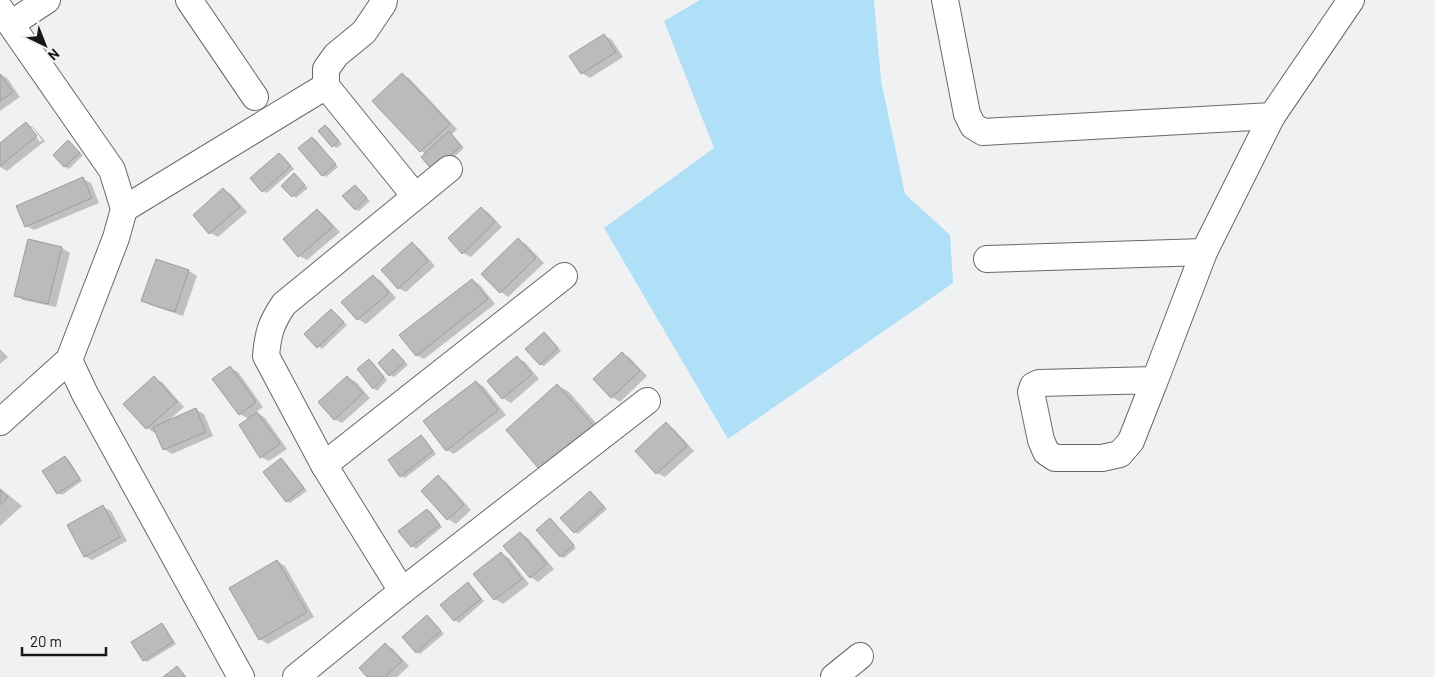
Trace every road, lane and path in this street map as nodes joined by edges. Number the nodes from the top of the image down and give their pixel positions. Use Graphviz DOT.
graph roads {
  1 [pos="47,0"];
  2 [pos="189,0"];
  3 [pos="384,0"];
  4 [pos="945,0"];
  5 [pos="1351,0"];
  6 [pos="5,17"];
  7 [pos="326,86"];
  8 [pos="255,97"];
  9 [pos="1272,116"];
  10 [pos="449,169"];
  11 [pos="415,196"];
  12 [pos="124,209"];
  13 [pos="1204,252"];
  14 [pos="987,259"];
  15 [pos="564,276"];
  16 [pos="69,360"];
  17 [pos="1155,380"];
  18 [pos="647,401"];
  19 [pos="0,422"];
  20 [pos="324,465"];
  21 [pos="402,591"];
  22 [pos="860,656"];
  23 [pos="241,677"];
  24 [pos="296,677"];
  25 [pos="834,677"];
  1 -- 6 [label="street"];
  2 -- 8 [label="street"];
  3 -- 7 [label="street"];
  4 -- 9 [label="street"];
  5 -- 9 [label="street"];
  6 -- 12 [label="street"];
  7 -- 11 [label="street"];
  7 -- 12 [label="street"];
  9 -- 13 [label="street"];
  10 -- 11 [label="street"];
  11 -- 20 [label="street"];
  12 -- 16 [label="street"];
  13 -- 14 [label="street"];
  13 -- 17 [label="street"];
  15 -- 20 [label="street"];
  16 -- 19 [label="street"];
  16 -- 23 [label="street"];
  17 -- 17 [label="street"];
  18 -- 21 [label="street"];
  20 -- 21 [label="street"];
  21 -- 24 [label="street"];
  22 -- 25 [label="street"];
}
